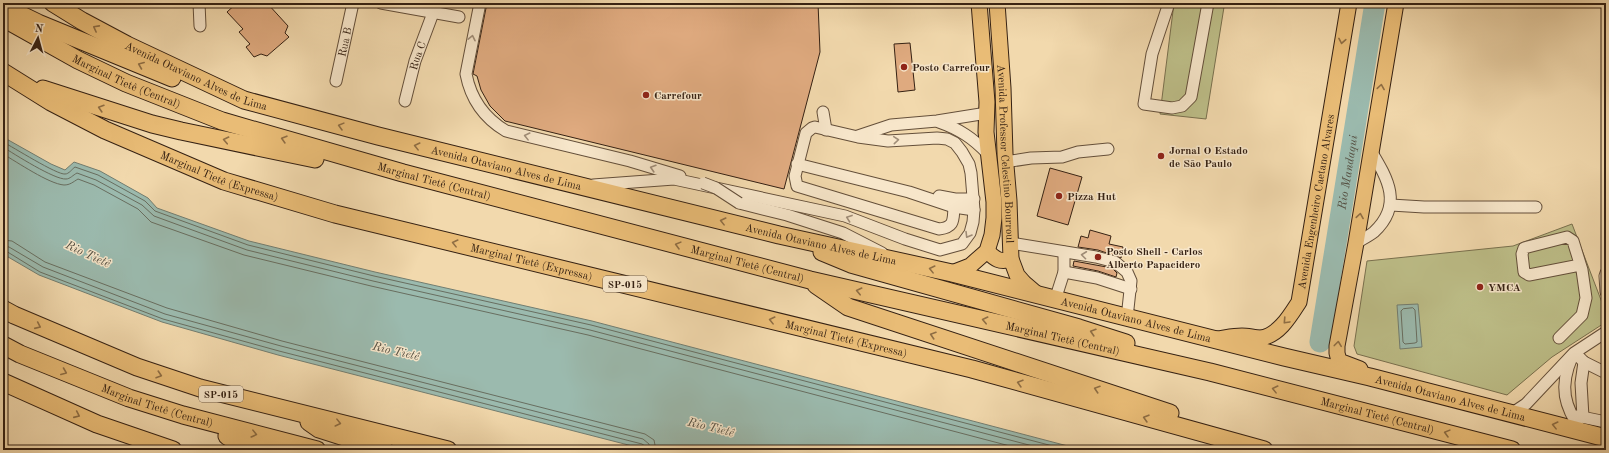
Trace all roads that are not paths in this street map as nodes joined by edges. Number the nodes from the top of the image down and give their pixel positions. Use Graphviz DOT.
graph roads {
  1 [pos="53,3"];
  2 [pos="199,3"];
  3 [pos="353,3"];
  4 [pos="381,3"];
  5 [pos="480,3"];
  6 [pos="979,3"];
  7 [pos="997,3"];
  8 [pos="1169,3"];
  9 [pos="1208,3"];
  10 [pos="1349,3"];
  11 [pos="1396,3"];
  12 [pos="3,6"];
  13 [pos="410,6"];
  14 [pos="433,13"];
  15 [pos="459,17"];
  16 [pos="3,18"];
  17 [pos="200,26"];
  18 [pos="7,75"];
  19 [pos="336,81"];
  20 [pos="1003,88"];
  21 [pos="244,100"];
  22 [pos="405,101"];
  23 [pos="823,112"];
  24 [pos="987,113"];
  25 [pos="1004,115"];
  26 [pos="937,121"];
  27 [pos="826,130"];
  28 [pos="858,137"];
  29 [pos="987,142"];
  30 [pos="1108,149"];
  31 [pos="1371,151"];
  32 [pos="1005,158"];
  33 [pos="797,164"];
  34 [pos="402,172"];
  35 [pos="578,186"];
  36 [pos="931,193"];
  37 [pos="1391,204"];
  38 [pos="974,205"];
  39 [pos="954,207"];
  40 [pos="1536,207"];
  41 [pos="779,235"];
  42 [pos="1011,243"];
  43 [pos="1356,244"];
  44 [pos="987,251"];
  45 [pos="1064,252"];
  46 [pos="1011,259"];
  47 [pos="897,260"];
  48 [pos="1580,265"];
  49 [pos="1064,272"];
  50 [pos="952,273"];
  51 [pos="1606,273"];
  52 [pos="810,280"];
  53 [pos="1131,289"];
  54 [pos="1606,292"];
  55 [pos="1038,295"];
  56 [pos="1055,300"];
  57 [pos="3,309"];
  58 [pos="1127,318"];
  59 [pos="1606,332"];
  60 [pos="1559,338"];
  61 [pos="1216,339"];
  62 [pos="3,345"];
  63 [pos="1574,353"];
  64 [pos="1584,362"];
  65 [pos="1210,372"];
  66 [pos="1606,373"];
  67 [pos="1370,377"];
  68 [pos="3,382"];
  69 [pos="294,412"];
  70 [pos="1511,414"];
  71 [pos="1606,422"];
  72 [pos="209,423"];
  73 [pos="1583,424"];
  74 [pos="1606,438"];
  75 [pos="1223,439"];
  76 [pos="172,450"];
  77 [pos="264,450"];
  78 [pos="316,450"];
  79 [pos="385,450"];
  80 [pos="448,450"];
  81 [pos="1264,450"];
  82 [pos="1512,450"];
  21 -- 1 [label="highway, Avenida Otaviano Alves de Lima, one-way"];
  2 -- 17 [label="street"];
  3 -- 19 [label="street, Rua B"];
  4 -- 13 [label="street"];
  47 -- 5 [label="street, one-way, bridge"];
  6 -- 24 [label="main road, Avenida Professor Celestino Bourroul"];
  7 -- 20 [label="main road, Avenida Professor Celestino Bourroul"];
  8 -- 9 [label="street"];
  10 -- 61 [label="main road, Avenida Engenheiro Caetano Alvares, one-way"];
  31 -- 11 [label="main road, one-way"];
  21 -- 12 [label="highway, one-way"];
  13 -- 14 [label="street"];
  14 -- 15 [label="street"];
  14 -- 22 [label="street, Rua C"];
  34 -- 16 [label="highway, Marginal Tietê (Central), one-way"];
  34 -- 18 [label="highway, one-way"];
  75 -- 18 [label="highway, Marginal Tietê (Expressa) / SP-015, one-way"];
  20 -- 24 [label="main road"];
  20 -- 25 [label="main road, Avenida Professor Celestino Bourroul"];
  35 -- 21 [label="highway, Avenida Otaviano Alves de Lima, one-way"];
  23 -- 27 [label="street"];
  24 -- 26 [label="street"];
  24 -- 29 [label="main road, Avenida Professor Celestino Bourroul"];
  25 -- 29 [label="main road"];
  25 -- 32 [label="main road, Avenida Professor Celestino Bourroul"];
  26 -- 28 [label="street"];
  26 -- 29 [label="street"];
  27 -- 28 [label="street"];
  27 -- 33 [label="street"];
  28 -- 38 [label="street, one-way"];
  29 -- 32 [label="main road"];
  29 -- 44 [label="main road, Avenida Professor Celestino Bourroul"];
  30 -- 32 [label="street"];
  31 -- 37 [label="street"];
  43 -- 31 [label="main road, one-way"];
  32 -- 42 [label="main road, Avenida Professor Celestino Bourroul"];
  33 -- 39 [label="street"];
  33 -- 39 [label="street"];
  52 -- 34 [label="highway, Marginal Tietê (Central), one-way"];
  38 -- 35 [label="street, one-way"];
  41 -- 35 [label="highway, Avenida Otaviano Alves de Lima, one-way"];
  36 -- 38 [label="street"];
  37 -- 40 [label="street"];
  37 -- 43 [label="street"];
  38 -- 39 [label="street"];
  41 -- 47 [label="highway, Avenida Otaviano Alves de Lima"];
  65 -- 41 [label="highway, one-way"];
  42 -- 45 [label="street"];
  42 -- 46 [label="main road, Avenida Professor Celestino Bourroul"];
  67 -- 43 [label="main road, one-way"];
  44 -- 46 [label="main road"];
  44 -- 50 [label="main road"];
  45 -- 49 [label="street"];
  53 -- 45 [label="street, one-way"];
  46 -- 55 [label="main road, Avenida Professor Celestino Bourroul"];
  50 -- 47 [label="highway, Avenida Otaviano Alves de Lima, one-way"];
  48 -- 48 [label="street"];
  48 -- 60 [label="street"];
  49 -- 53 [label="street"];
  49 -- 56 [label="street"];
  50 -- 55 [label="highway, Avenida Otaviano Alves de Lima"];
  51 -- 54 [label="street"];
  65 -- 52 [label="highway, Marginal Tietê (Central), one-way"];
  75 -- 52 [label="highway, one-way"];
  53 -- 58 [label="street"];
  55 -- 56 [label="highway, Avenida Otaviano Alves de Lima"];
  56 -- 58 [label="highway, Avenida Otaviano Alves de Lima"];
  57 -- 69 [label="highway, SP-015, one-way"];
  58 -- 61 [label="highway, Avenida Otaviano Alves de Lima"];
  59 -- 63 [label="street"];
  61 -- 67 [label="highway, Avenida Otaviano Alves de Lima"];
  62 -- 72 [label="highway, Marginal Tietê (Central), one-way"];
  63 -- 64 [label="street"];
  63 -- 70 [label="street"];
  63 -- 73 [label="street"];
  64 -- 66 [label="street"];
  64 -- 73 [label="street"];
  82 -- 65 [label="highway, Marginal Tietê (Central), one-way"];
  67 -- 70 [label="highway, Avenida Otaviano Alves de Lima"];
  68 -- 76 [label="highway, one-way"];
  69 -- 79 [label="highway"];
  69 -- 80 [label="highway, SP-015, one-way"];
  73 -- 70 [label="highway, Avenida Otaviano Alves de Lima, one-way"];
  71 -- 73 [label="street"];
  72 -- 77 [label="highway"];
  72 -- 78 [label="highway, Marginal Tietê (Central), one-way"];
  73 -- 74 [label="highway, Avenida Otaviano Alves de Lima"];
  75 -- 81 [label="highway, Marginal Tietê (Expressa) / SP-015"];
}
